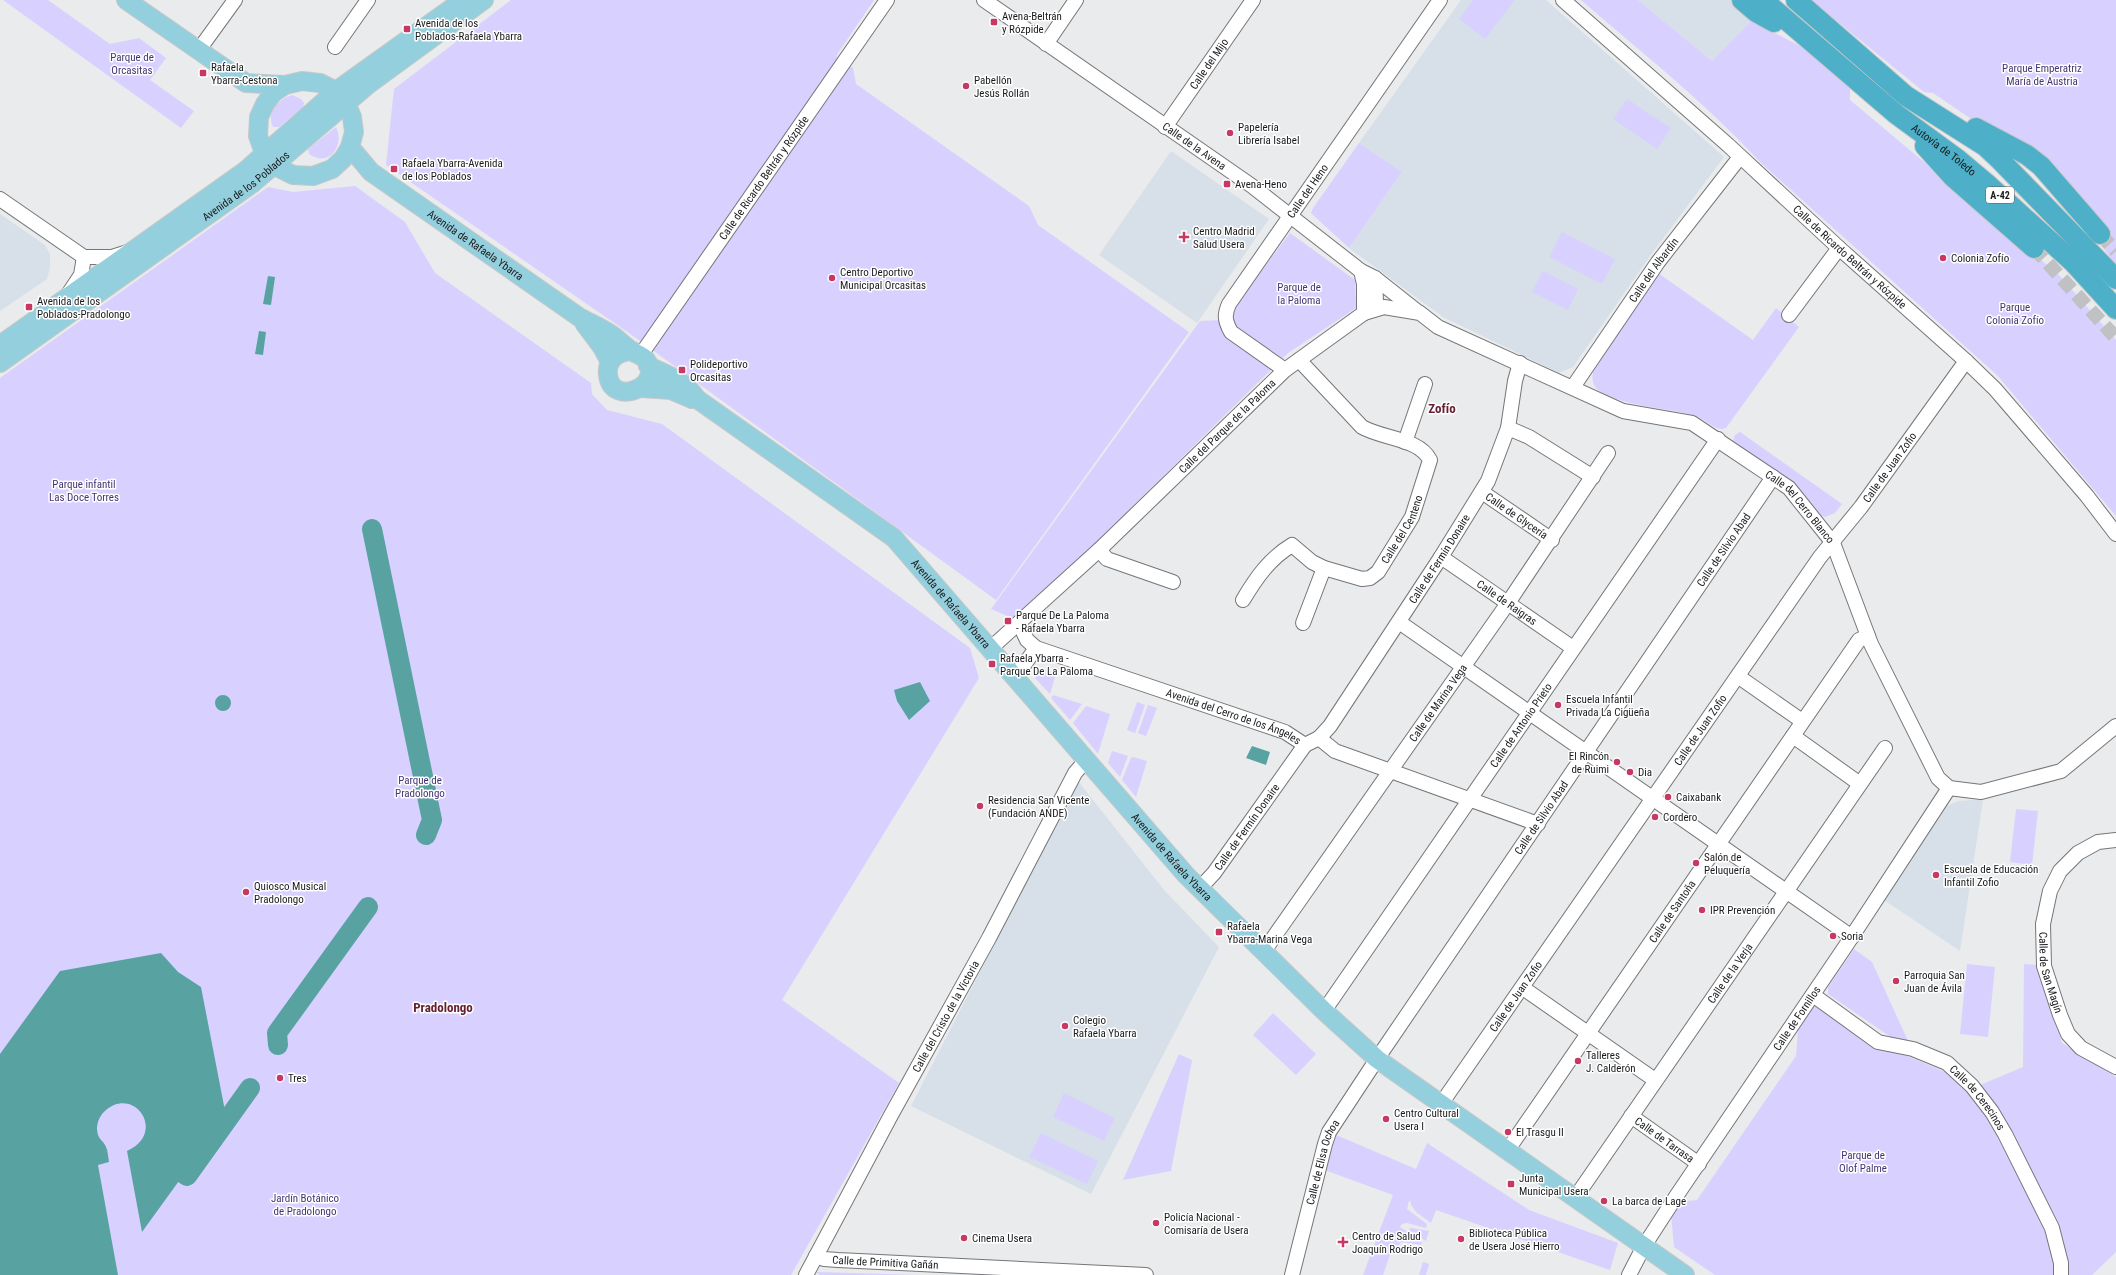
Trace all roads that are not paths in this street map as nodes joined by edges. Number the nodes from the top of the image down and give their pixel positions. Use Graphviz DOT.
graph roads {
  1 [pos="126,0"];
  2 [pos="235,0"];
  3 [pos="368,0"];
  4 [pos="463,0"];
  5 [pos="484,0"];
  6 [pos="887,0"];
  7 [pos="984,0"];
  8 [pos="1076,0"];
  9 [pos="1253,0"];
  10 [pos="1440,0"];
  11 [pos="1563,0"];
  12 [pos="1742,0"];
  13 [pos="1763,0"];
  14 [pos="1796,0"];
  15 [pos="1046,44"];
  16 [pos="335,47"];
  17 [pos="198,51"];
  18 [pos="1824,52"];
  19 [pos="246,83"];
  20 [pos="285,85"];
  21 [pos="341,97"];
  22 [pos="1896,114"];
  23 [pos="259,117"];
  24 [pos="1942,120"];
  25 [pos="1164,127"];
  26 [pos="350,147"];
  27 [pos="1740,157"];
  28 [pos="270,160"];
  29 [pos="332,169"];
  30 [pos="371,172"];
  31 [pos="0,200"];
  32 [pos="1290,214"];
  33 [pos="2100,234"];
  34 [pos="1839,248"];
  35 [pos="2034,248"];
  36 [pos="132,251"];
  37 [pos="84,262"];
  38 [pos="1361,271"];
  39 [pos="1375,278"];
  40 [pos="106,279"];
  41 [pos="2116,279"];
  42 [pos="2096,286"];
  43 [pos="60,302"];
  44 [pos="2116,309"];
  45 [pos="1364,313"];
  46 [pos="1420,314"];
  47 [pos="1789,315"];
  48 [pos="2116,316"];
  49 [pos="579,318"];
  50 [pos="0,345"];
  51 [pos="640,358"];
  52 [pos="1299,360"];
  53 [pos="1966,361"];
  54 [pos="610,362"];
  55 [pos="0,363"];
  56 [pos="1520,363"];
  57 [pos="1285,370"];
  58 [pos="1425,384"];
  59 [pos="641,388"];
  60 [pos="1573,388"];
  61 [pos="697,399"];
  62 [pos="1508,428"];
  63 [pos="1718,439"];
  64 [pos="1405,442"];
  65 [pos="1608,453"];
  66 [pos="1593,477"];
  67 [pos="1773,477"];
  68 [pos="1482,492"];
  69 [pos="2116,534"];
  70 [pos="1552,540"];
  71 [pos="1833,543"];
  72 [pos="1099,550"];
  73 [pos="1442,557"];
  74 [pos="1324,568"];
  75 [pos="1173,582"];
  76 [pos="1243,600"];
  77 [pos="1508,603"];
  78 [pos="1036,608"];
  79 [pos="1399,622"];
  80 [pos="1019,623"];
  81 [pos="1303,623"];
  82 [pos="1868,636"];
  83 [pos="991,648"];
  84 [pos="1036,648"];
  85 [pos="1573,648"];
  86 [pos="1462,667"];
  87 [pos="1014,675"];
  88 [pos="1739,677"];
  89 [pos="1528,713"];
  90 [pos="1802,721"];
  91 [pos="2116,726"];
  92 [pos="1793,736"];
  93 [pos="1319,738"];
  94 [pos="1305,745"];
  95 [pos="1885,748"];
  96 [pos="1586,753"];
  97 [pos="1086,760"];
  98 [pos="1392,771"];
  99 [pos="1860,784"];
  100 [pos="1949,788"];
  101 [pos="1470,800"];
  102 [pos="1654,800"];
  103 [pos="1538,824"];
  104 [pos="2116,840"];
  105 [pos="1718,844"];
  106 [pos="1200,888"];
  107 [pos="1785,891"];
  108 [pos="1852,937"];
  109 [pos="1264,951"];
  110 [pos="1523,988"];
  111 [pos="1813,995"];
  112 [pos="1324,1011"];
  113 [pos="1589,1034"];
  114 [pos="1377,1059"];
  115 [pos="2116,1067"];
  116 [pos="1655,1080"];
  117 [pos="1441,1104"];
  118 [pos="1631,1116"];
  119 [pos="1507,1151"];
  120 [pos="1699,1164"];
  121 [pos="1575,1198"];
  122 [pos="1644,1246"];
  123 [pos="816,1256"];
  124 [pos="965,1270"];
  125 [pos="1047,1272"];
  126 [pos="806,1275"];
  127 [pos="1146,1275"];
  128 [pos="1292,1275"];
  129 [pos="1629,1275"];
  130 [pos="1685,1275"];
  131 [pos="2061,1275"];
  1 -- 17 [label="main road"];
  2 -- 17 [label="street"];
  3 -- 16 [label="street"];
  4 -- 21 [label="main road, Avenida de los Poblados"];
  5 -- 21 [label="main road, Avenida de los Poblados"];
  6 -- 51 [label="street, Calle de Ricardo Beltrán y Rózpide"];
  7 -- 15 [label="street, Calle de la Avena"];
  8 -- 15 [label="street"];
  9 -- 25 [label="street, Calle del Mijo"];
  10 -- 32 [label="street, Calle del Heno"];
  11 -- 27 [label="street, Calle de Ricardo Beltrán y Rózpide"];
  12 -- 18 [label="highway"];
  13 -- 18 [label="highway, Autovía de Toledo / A-42"];
  14 -- 24 [label="highway, Autovía de Toledo / A-42"];
  15 -- 25 [label="street, Calle de la Avena"];
  17 -- 19 [label="main road"];
  18 -- 22 [label="highway, Autovía de Toledo / A-42"];
  19 -- 20 [label="main road"];
  19 -- 23 [label="main road"];
  20 -- 21 [label="main road"];
  20 -- 23 [label="main road"];
  21 -- 26 [label="main road"];
  21 -- 28 [label="main road, Avenida de los Poblados"];
  22 -- 35 [label="highway"];
  22 -- 42 [label="highway, Autovía de Toledo / A-42"];
  23 -- 28 [label="main road"];
  24 -- 33 [label="highway"];
  24 -- 41 [label="highway, Autovía de Toledo / A-42"];
  25 -- 32 [label="street, Calle de la Avena"];
  26 -- 29 [label="main road"];
  26 -- 30 [label="main road, Avenida de Rafaela Ybarra"];
  27 -- 34 [label="street, Calle de Ricardo Beltrán y Rózpide"];
  27 -- 60 [label="street, Calle del Albardín"];
  28 -- 29 [label="main road"];
  28 -- 36 [label="main road, Avenida de los Poblados"];
  28 -- 40 [label="main road, Avenida de los Poblados"];
  29 -- 30 [label="main road"];
  30 -- 49 [label="main road, Avenida de Rafaela Ybarra"];
  31 -- 37 [label="street"];
  32 -- 38 [label="street, Calle de la Avena"];
  32 -- 57 [label="street, Calle del Heno"];
  34 -- 47 [label="street"];
  34 -- 53 [label="street, Calle de Ricardo Beltrán y Rózpide"];
  36 -- 37 [label="street"];
  36 -- 40 [label="main road, Avenida de los Poblados"];
  37 -- 40 [label="street"];
  37 -- 43 [label="street"];
  38 -- 39 [label="street, Calle de la Avena"];
  38 -- 45 [label="street"];
  39 -- 45 [label="street, Calle del Parque de la Paloma"];
  39 -- 46 [label="street, Calle de la Avena"];
  40 -- 43 [label="main road, Avenida de los Poblados"];
  40 -- 55 [label="main road, Avenida de los Poblados"];
  42 -- 44 [label="highway, Autovía de Toledo / A-42"];
  42 -- 48 [label="highway"];
  43 -- 50 [label="main road, Avenida de los Poblados"];
  45 -- 46 [label="street, Calle del Parque de la Paloma"];
  45 -- 52 [label="street, Calle del Parque de la Paloma"];
  46 -- 56 [label="street, Calle del Parque de la Paloma"];
  49 -- 51 [label="main road, Avenida de Rafaela Ybarra"];
  49 -- 54 [label="main road, Avenida de Rafaela Ybarra"];
  51 -- 54 [label="main road"];
  51 -- 59 [label="main road"];
  51 -- 61 [label="main road, Avenida de Rafaela Ybarra"];
  52 -- 57 [label="street, Calle del Parque de la Paloma"];
  52 -- 64 [label="street, Calle del Centeno"];
  53 -- 69 [label="street, Calle de Ricardo Beltrán y Rózpide"];
  53 -- 71 [label="street, Calle de Juan Zofio"];
  54 -- 59 [label="main road, Avenida de Rafaela Ybarra"];
  56 -- 60 [label="street, Calle del Cerro Blanco"];
  56 -- 62 [label="street, Calle de Fermín Donaire"];
  57 -- 72 [label="street, Calle del Parque de la Paloma"];
  58 -- 64 [label="street"];
  59 -- 61 [label="main road, Avenida de Rafaela Ybarra"];
  60 -- 63 [label="street, Calle del Cerro Blanco"];
  61 -- 83 [label="main road, Avenida de Rafaela Ybarra"];
  62 -- 66 [label="street"];
  62 -- 68 [label="street, Calle de Fermín Donaire"];
  63 -- 67 [label="street, Calle del Cerro Blanco"];
  63 -- 85 [label="street, Calle de Antonio Prieto"];
  64 -- 74 [label="street, Calle del Centeno"];
  65 -- 66 [label="street, Calle de Marina Vega"];
  66 -- 70 [label="street, Calle de Marina Vega"];
  67 -- 71 [label="street, Calle del Cerro Blanco"];
  67 -- 96 [label="street, Calle de Silvio Abad"];
  68 -- 70 [label="street, Calle de Glycería"];
  68 -- 73 [label="street, Calle de Fermín Donaire"];
  70 -- 77 [label="street, Calle de Marina Vega"];
  71 -- 82 [label="street, Calle del Cerro Blanco"];
  71 -- 88 [label="street, Calle de Juan Zofio"];
  72 -- 75 [label="street"];
  72 -- 78 [label="street, Calle del Parque de la Paloma"];
  73 -- 77 [label="street, Calle de Raigras"];
  73 -- 79 [label="street, Calle de Fermín Donaire"];
  74 -- 76 [label="street, Calle del Centeno"];
  74 -- 81 [label="street"];
  77 -- 85 [label="street, Calle de Raigras"];
  77 -- 86 [label="street, Calle de Marina Vega"];
  78 -- 80 [label="street, Calle del Parque de la Paloma"];
  78 -- 84 [label="street, Calle del Parque de la Paloma"];
  79 -- 86 [label="street"];
  79 -- 93 [label="street, Calle de Fermín Donaire"];
  80 -- 83 [label="street, Calle del Parque de la Paloma"];
  80 -- 84 [label="street"];
  82 -- 90 [label="street, Calle de Santoña"];
  82 -- 100 [label="street, Calle del Cerro Blanco"];
  83 -- 87 [label="main road, Avenida de Rafaela Ybarra"];
  84 -- 87 [label="street"];
  84 -- 94 [label="street, Avenida del Cerro de los Ángeles"];
  85 -- 89 [label="street, Calle de Antonio Prieto"];
  86 -- 89 [label="street"];
  86 -- 98 [label="street, Calle de Marina Vega"];
  87 -- 97 [label="main road, Avenida de Rafaela Ybarra"];
  88 -- 90 [label="street"];
  88 -- 102 [label="street, Calle de Juan Zofio"];
  89 -- 96 [label="street"];
  89 -- 101 [label="street, Calle de Antonio Prieto"];
  90 -- 92 [label="street, Calle de Santoña"];
  91 -- 100 [label="street"];
  92 -- 99 [label="street"];
  92 -- 105 [label="street, Calle de Santoña"];
  93 -- 94 [label="street, Avenida del Cerro de los Ángeles"];
  93 -- 98 [label="street"];
  94 -- 106 [label="street, Calle de Fermín Donaire"];
  95 -- 99 [label="street, Calle de la Verja"];
  96 -- 102 [label="street"];
  96 -- 103 [label="street, Calle de Silvio Abad"];
  97 -- 106 [label="main road, Avenida de Rafaela Ybarra"];
  97 -- 123 [label="street, Calle del Cristo de la Victoria"];
  98 -- 101 [label="street"];
  98 -- 109 [label="street, Calle de Marina Vega"];
  99 -- 107 [label="street, Calle de la Verja"];
  100 -- 108 [label="street, Calle de Fornillos"];
  101 -- 103 [label="street"];
  101 -- 112 [label="street, Calle de Antonio Prieto"];
  102 -- 105 [label="street"];
  102 -- 110 [label="street, Calle de Juan Zofio"];
  103 -- 114 [label="street, Calle de Silvio Abad"];
  104 -- 115 [label="street, Calle de San Magín"];
  105 -- 107 [label="street"];
  105 -- 113 [label="street, Calle de Santoña"];
  106 -- 109 [label="main road, Avenida de Rafaela Ybarra"];
  107 -- 108 [label="street"];
  107 -- 116 [label="street, Calle de la Verja"];
  108 -- 111 [label="street, Calle de Fornillos"];
  109 -- 112 [label="main road, Avenida de Rafaela Ybarra"];
  110 -- 113 [label="street"];
  110 -- 117 [label="street, Calle de Juan Zofio"];
  111 -- 120 [label="street, Calle de Fornillos"];
  111 -- 131 [label="street, Calle de Cerecinos"];
  112 -- 114 [label="main road, Avenida de Rafaela Ybarra"];
  113 -- 116 [label="street"];
  113 -- 119 [label="street, Calle de Santoña"];
  114 -- 117 [label="main road, Avenida de Rafaela Ybarra"];
  114 -- 128 [label="street, Calle de Elisa Ochoa"];
  116 -- 118 [label="street, Calle de la Verja"];
  117 -- 119 [label="main road, Avenida de Rafaela Ybarra"];
  118 -- 120 [label="street, Calle de Tarrasa"];
  118 -- 121 [label="street, Calle de la Verja"];
  119 -- 121 [label="main road, Avenida de Rafaela Ybarra"];
  120 -- 122 [label="street, Calle de Fornillos"];
  121 -- 122 [label="main road, Avenida de Rafaela Ybarra"];
  122 -- 129 [label="street, Calle de Fornillos"];
  122 -- 130 [label="main road, Avenida de Rafaela Ybarra"];
  123 -- 124 [label="street, Calle de Primitiva Gañán"];
  123 -- 126 [label="street, Calle del Cristo de la Victoria"];
  124 -- 125 [label="street, Calle de Primitiva Gañán"];
  125 -- 127 [label="street, Calle de Primitiva Gañán"];
}
